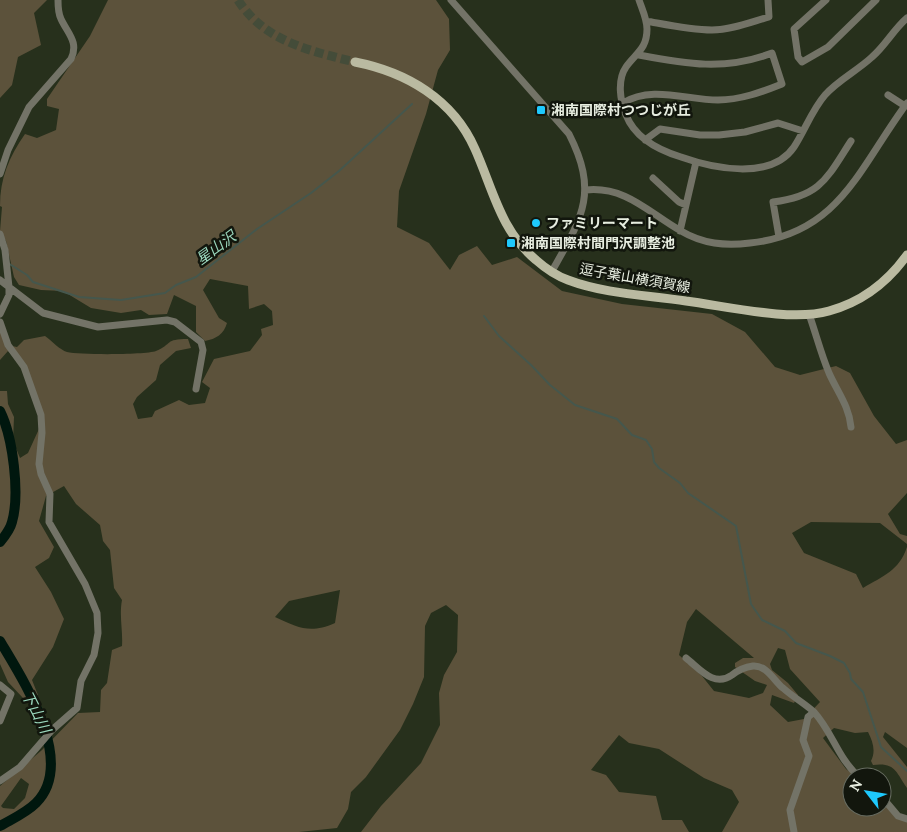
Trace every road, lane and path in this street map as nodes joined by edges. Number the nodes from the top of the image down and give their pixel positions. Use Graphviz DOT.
graph roads {
  1 [pos="58,0"];
  2 [pos="451,0"];
  3 [pos="639,0"];
  4 [pos="768,0"];
  5 [pos="826,0"];
  6 [pos="876,0"];
  7 [pos="907,18"];
  8 [pos="646,21"];
  9 [pos="638,55"];
  10 [pos="355,62"];
  11 [pos="888,95"];
  12 [pos="623,102"];
  13 [pos="906,104"];
  14 [pos="803,131"];
  15 [pos="646,140"];
  16 [pos="851,141"];
  17 [pos="696,162"];
  18 [pos="0,174"];
  19 [pos="653,178"];
  20 [pos="586,190"];
  21 [pos="686,205"];
  22 [pos="680,230"];
  23 [pos="0,234"];
  24 [pos="779,237"];
  25 [pos="907,256"];
  26 [pos="552,271"];
  27 [pos="0,280"];
  28 [pos="9,285"];
  29 [pos="0,314"];
  30 [pos="809,314"];
  31 [pos="0,322"];
  32 [pos="196,389"];
  33 [pos="851,427"];
  34 [pos="686,658"];
  35 [pos="0,685"];
  36 [pos="814,712"];
  37 [pos="0,721"];
  38 [pos="849,767"];
  39 [pos="0,781"];
  40 [pos="892,809"];
  41 [pos="907,819"];
  42 [pos="794,832"];
  1 -- 18 [label="street"];
  2 -- 20 [label="street"];
  3 -- 8 [label="street"];
  4 -- 8 [label="street"];
  5 -- 6 [label="street"];
  7 -- 14 [label="street"];
  8 -- 9 [label="street"];
  9 -- 12 [label="street"];
  9 -- 12 [label="street"];
  10 -- 26 [label="main road, 逗子葉山横須賀線"];
  11 -- 13 [label="street"];
  12 -- 15 [label="street"];
  13 -- 24 [label="street"];
  14 -- 15 [label="street"];
  14 -- 17 [label="street"];
  15 -- 17 [label="street"];
  16 -- 24 [label="street"];
  17 -- 21 [label="street"];
  19 -- 21 [label="street"];
  20 -- 22 [label="street"];
  20 -- 26 [label="street"];
  21 -- 22 [label="street"];
  22 -- 24 [label="street"];
  23 -- 28 [label="street"];
  25 -- 30 [label="main road, 逗子葉山横須賀線"];
  26 -- 30 [label="main road, 逗子葉山横須賀線"];
  27 -- 28 [label="street"];
  28 -- 29 [label="street"];
  28 -- 32 [label="street"];
  30 -- 33 [label="street"];
  31 -- 39 [label="street"];
  34 -- 36 [label="street"];
  35 -- 37 [label="street"];
  36 -- 38 [label="street"];
  36 -- 42 [label="street"];
  40 -- 41 [label="street"];
}
